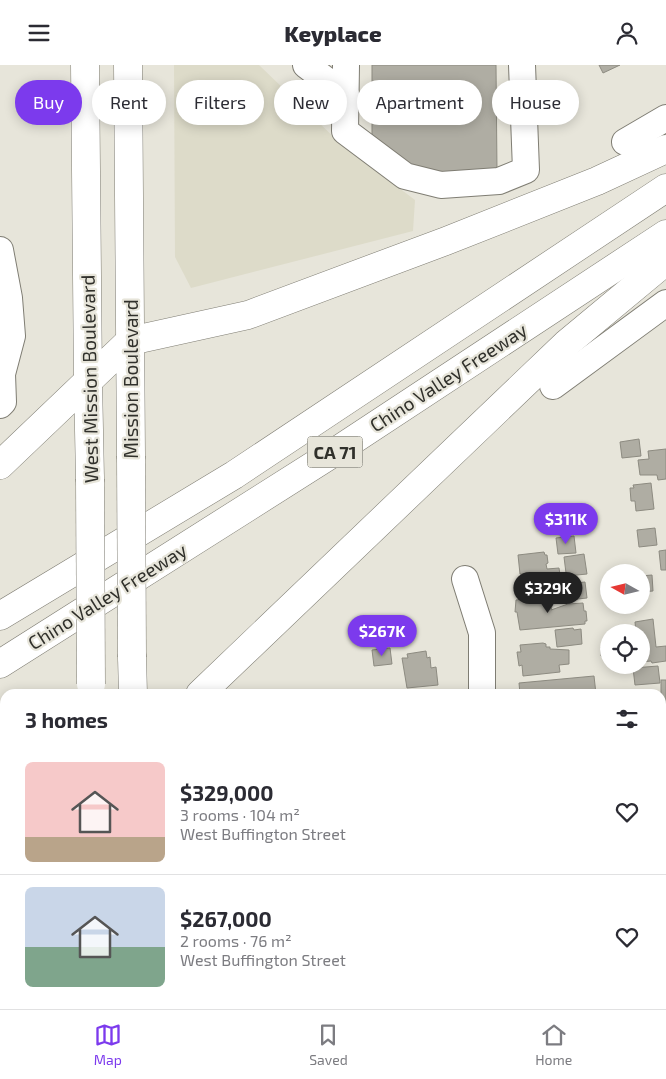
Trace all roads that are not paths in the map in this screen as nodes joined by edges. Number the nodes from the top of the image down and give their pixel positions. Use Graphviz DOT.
graph roads {
  1 [pos="85,65"];
  2 [pos="128,65"];
  3 [pos="306,65"];
  4 [pos="346,65"];
  5 [pos="522,65"];
  6 [pos="326,80"];
  7 [pos="346,80"];
  8 [pos="666,118"];
  9 [pos="345,125"];
  10 [pos="625,142"];
  11 [pos="666,149"];
  12 [pos="666,188"];
  13 [pos="666,234"];
  14 [pos="0,250"];
  15 [pos="666,261"];
  16 [pos="5,295"];
  17 [pos="666,303"];
  18 [pos="130,341"];
  19 [pos="88,381"];
  20 [pos="553,386"];
  21 [pos="0,405"];
  22 [pos="0,465"];
  23 [pos="465,579"];
  24 [pos="0,616"];
  25 [pos="0,664"];
  26 [pos="91,689"];
  27 [pos="133,689"];
  28 [pos="205,689"];
  29 [pos="482,689"];
  1 -- 19 [label="main road, West Mission Boulevard"];
  2 -- 18 [label="main road, Mission Boulevard"];
  3 -- 6 [label="street"];
  4 -- 7 [label="street"];
  5 -- 9 [label="street"];
  8 -- 10 [label="street"];
  11 -- 18 [label="main road"];
  12 -- 24 [label="main road, Chino Valley Freeway / CA 71"];
  13 -- 25 [label="main road, Chino Valley Freeway / CA 71"];
  14 -- 16 [label="street"];
  15 -- 28 [label="main road"];
  16 -- 21 [label="street"];
  17 -- 20 [label="street"];
  18 -- 19 [label="main road"];
  18 -- 27 [label="main road, Mission Boulevard, bridge"];
  19 -- 22 [label="main road"];
  19 -- 26 [label="main road, West Mission Boulevard, bridge"];
  23 -- 29 [label="street"];
}
